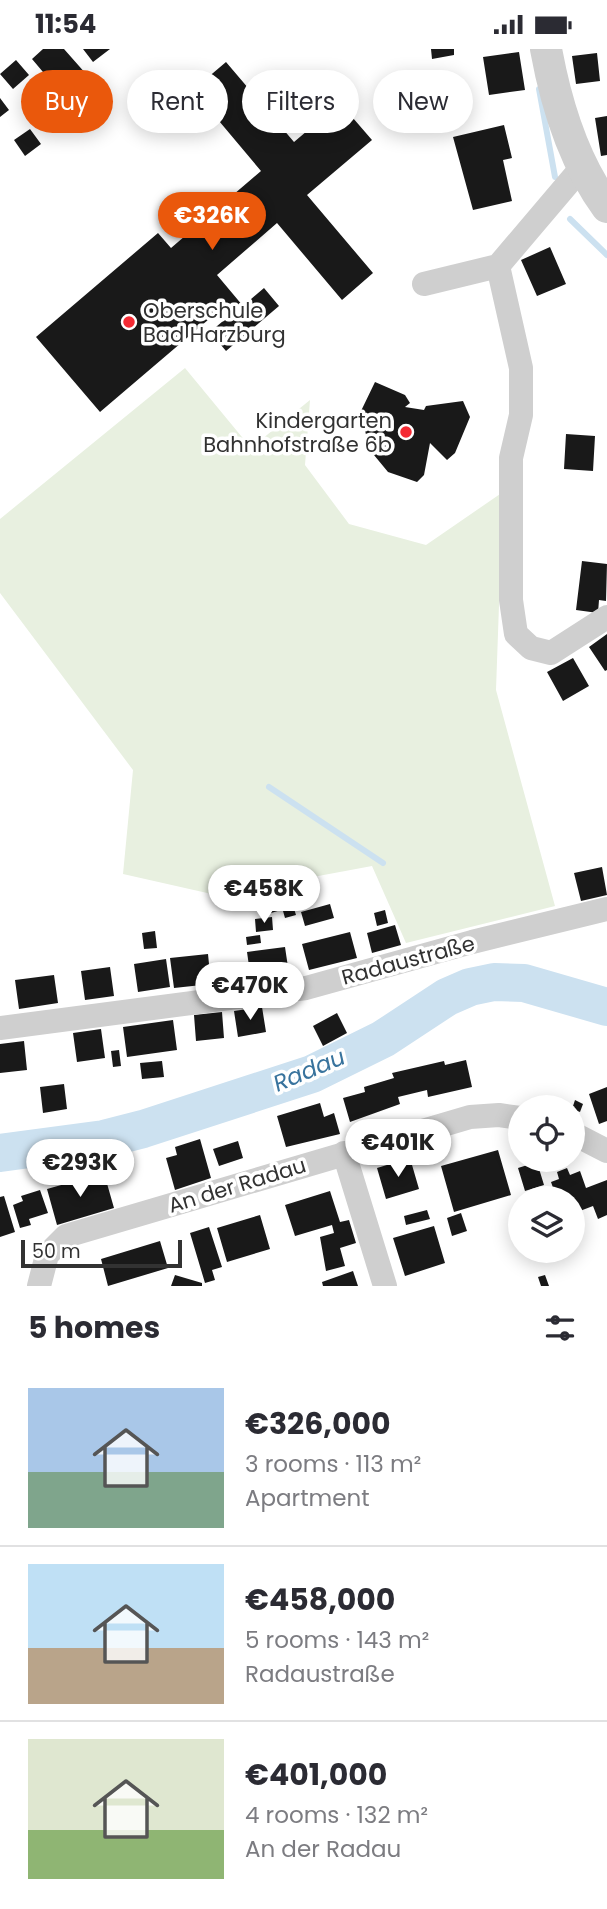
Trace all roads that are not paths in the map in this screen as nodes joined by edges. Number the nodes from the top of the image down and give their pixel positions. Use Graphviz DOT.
graph roads {
  1 [pos="546,49"];
  2 [pos="582,167"];
  3 [pos="607,207"];
  4 [pos="498,266"];
  5 [pos="424,284"];
  6 [pos="607,617"];
  7 [pos="607,909"];
  8 [pos="0,1028"];
  9 [pos="508,1116"];
  10 [pos="585,1140"];
  11 [pos="607,1151"];
  12 [pos="344,1153"];
  13 [pos="39,1286"];
  14 [pos="385,1286"];
  1 -- 2 [label="street"];
  2 -- 3 [label="street"];
  2 -- 4 [label="street"];
  4 -- 5 [label="street"];
  4 -- 6 [label="street"];
  7 -- 8 [label="street, Radaustraße"];
  9 -- 12 [label="street, An der Radau"];
  10 -- 11 [label="street"];
  12 -- 13 [label="street, An der Radau"];
  12 -- 14 [label="street"];
}
